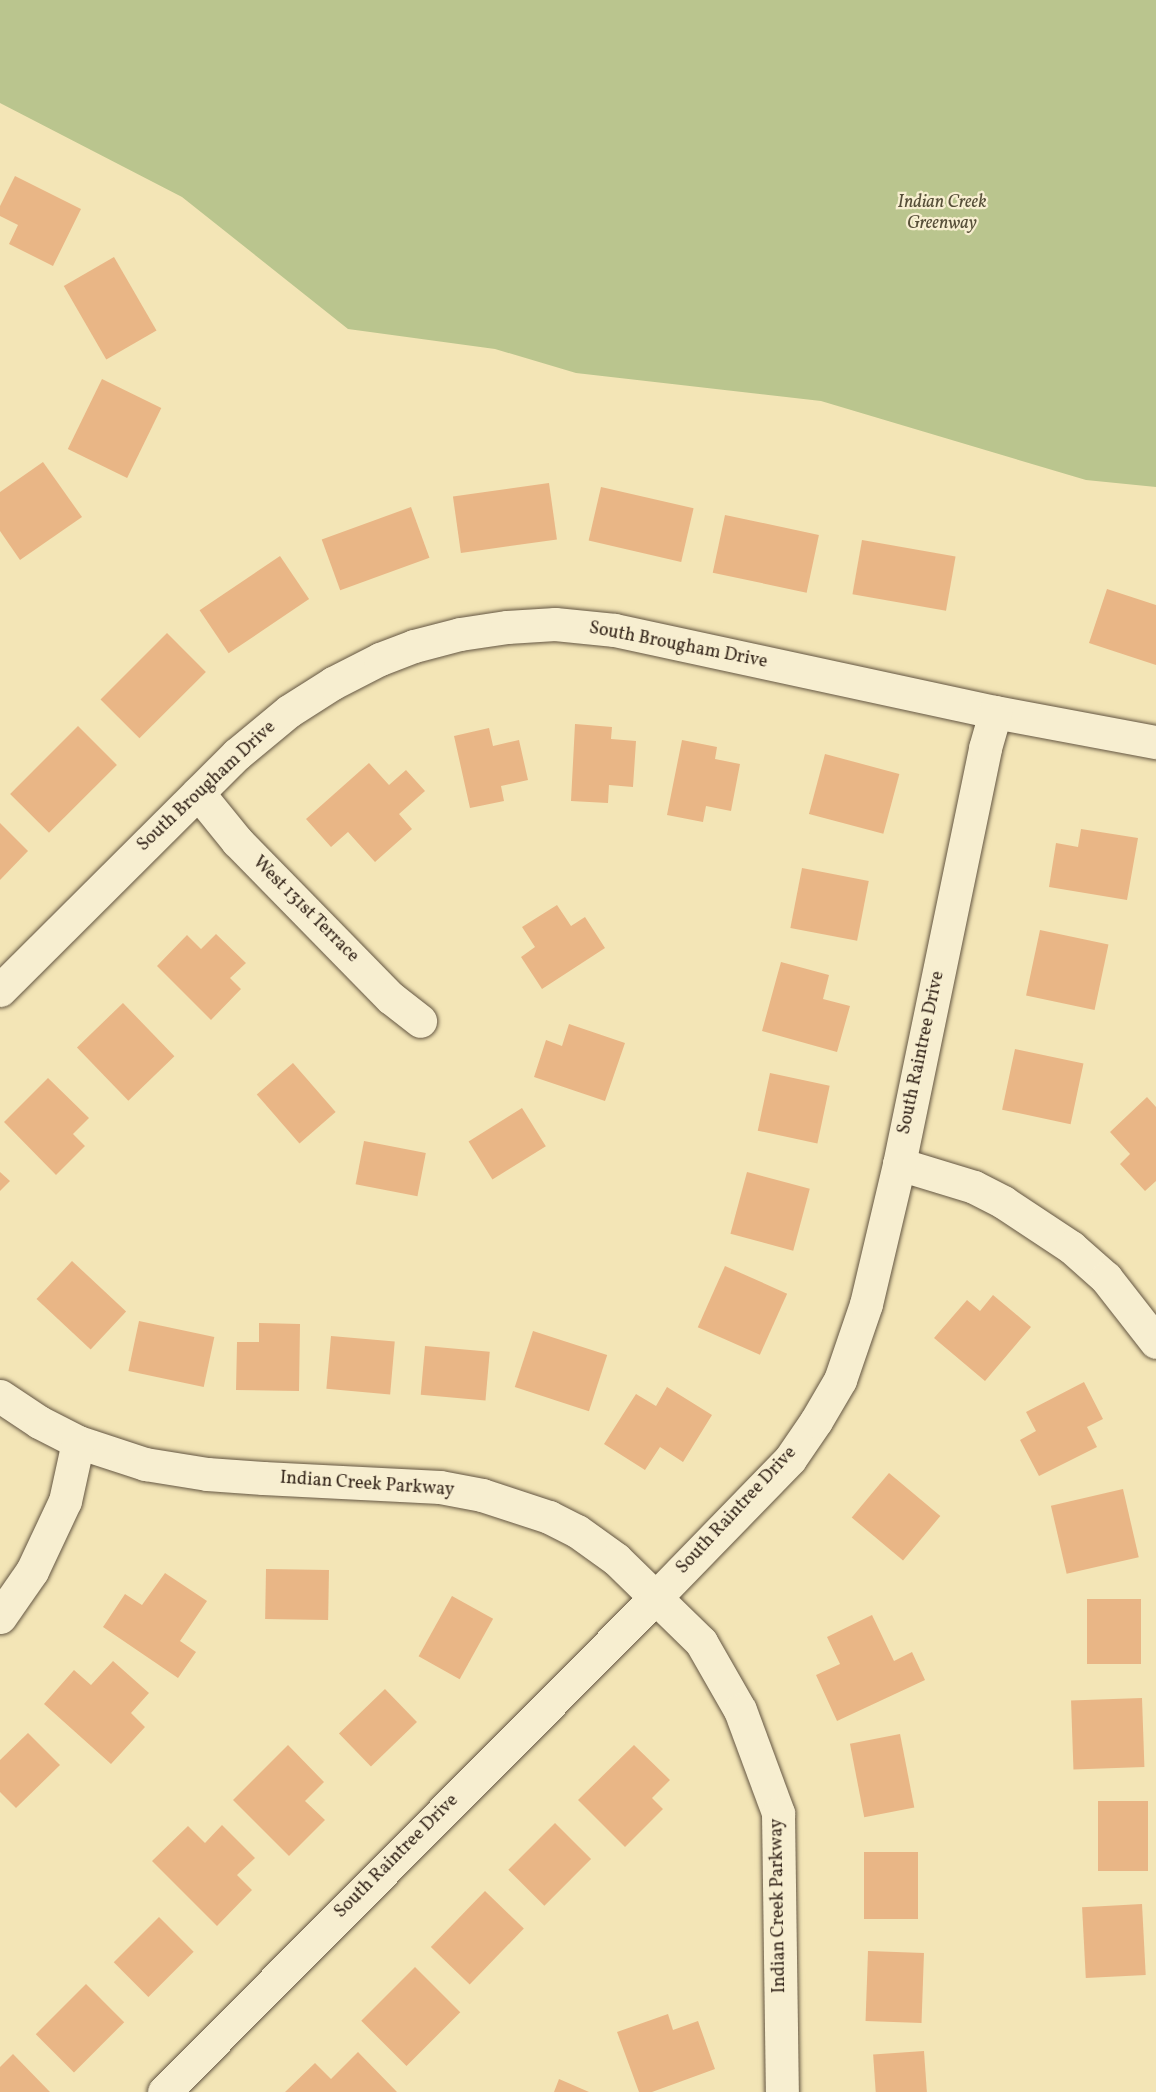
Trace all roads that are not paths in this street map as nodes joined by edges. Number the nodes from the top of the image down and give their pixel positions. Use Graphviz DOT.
graph roads {
  1 [pos="995,712"];
  2 [pos="1156,742"];
  3 [pos="198,793"];
  4 [pos="0,990"];
  5 [pos="420,1021"];
  6 [pos="899,1164"];
  7 [pos="1156,1342"];
  8 [pos="0,1396"];
  9 [pos="78,1442"];
  10 [pos="656,1597"];
  11 [pos="0,1617"];
  12 [pos="164,2092"];
  13 [pos="782,2092"];
  1 -- 2 [label="street, South Brougham Drive"];
  1 -- 3 [label="street, South Brougham Drive"];
  1 -- 6 [label="street, South Raintree Drive"];
  3 -- 4 [label="street, South Brougham Drive"];
  3 -- 5 [label="street, West 131st Terrace"];
  6 -- 7 [label="street"];
  6 -- 10 [label="street, South Raintree Drive"];
  8 -- 9 [label="street, Indian Creek Parkway"];
  9 -- 10 [label="street, Indian Creek Parkway"];
  9 -- 11 [label="street"];
  10 -- 12 [label="street, South Raintree Drive"];
  10 -- 13 [label="street, Indian Creek Parkway"];
}
